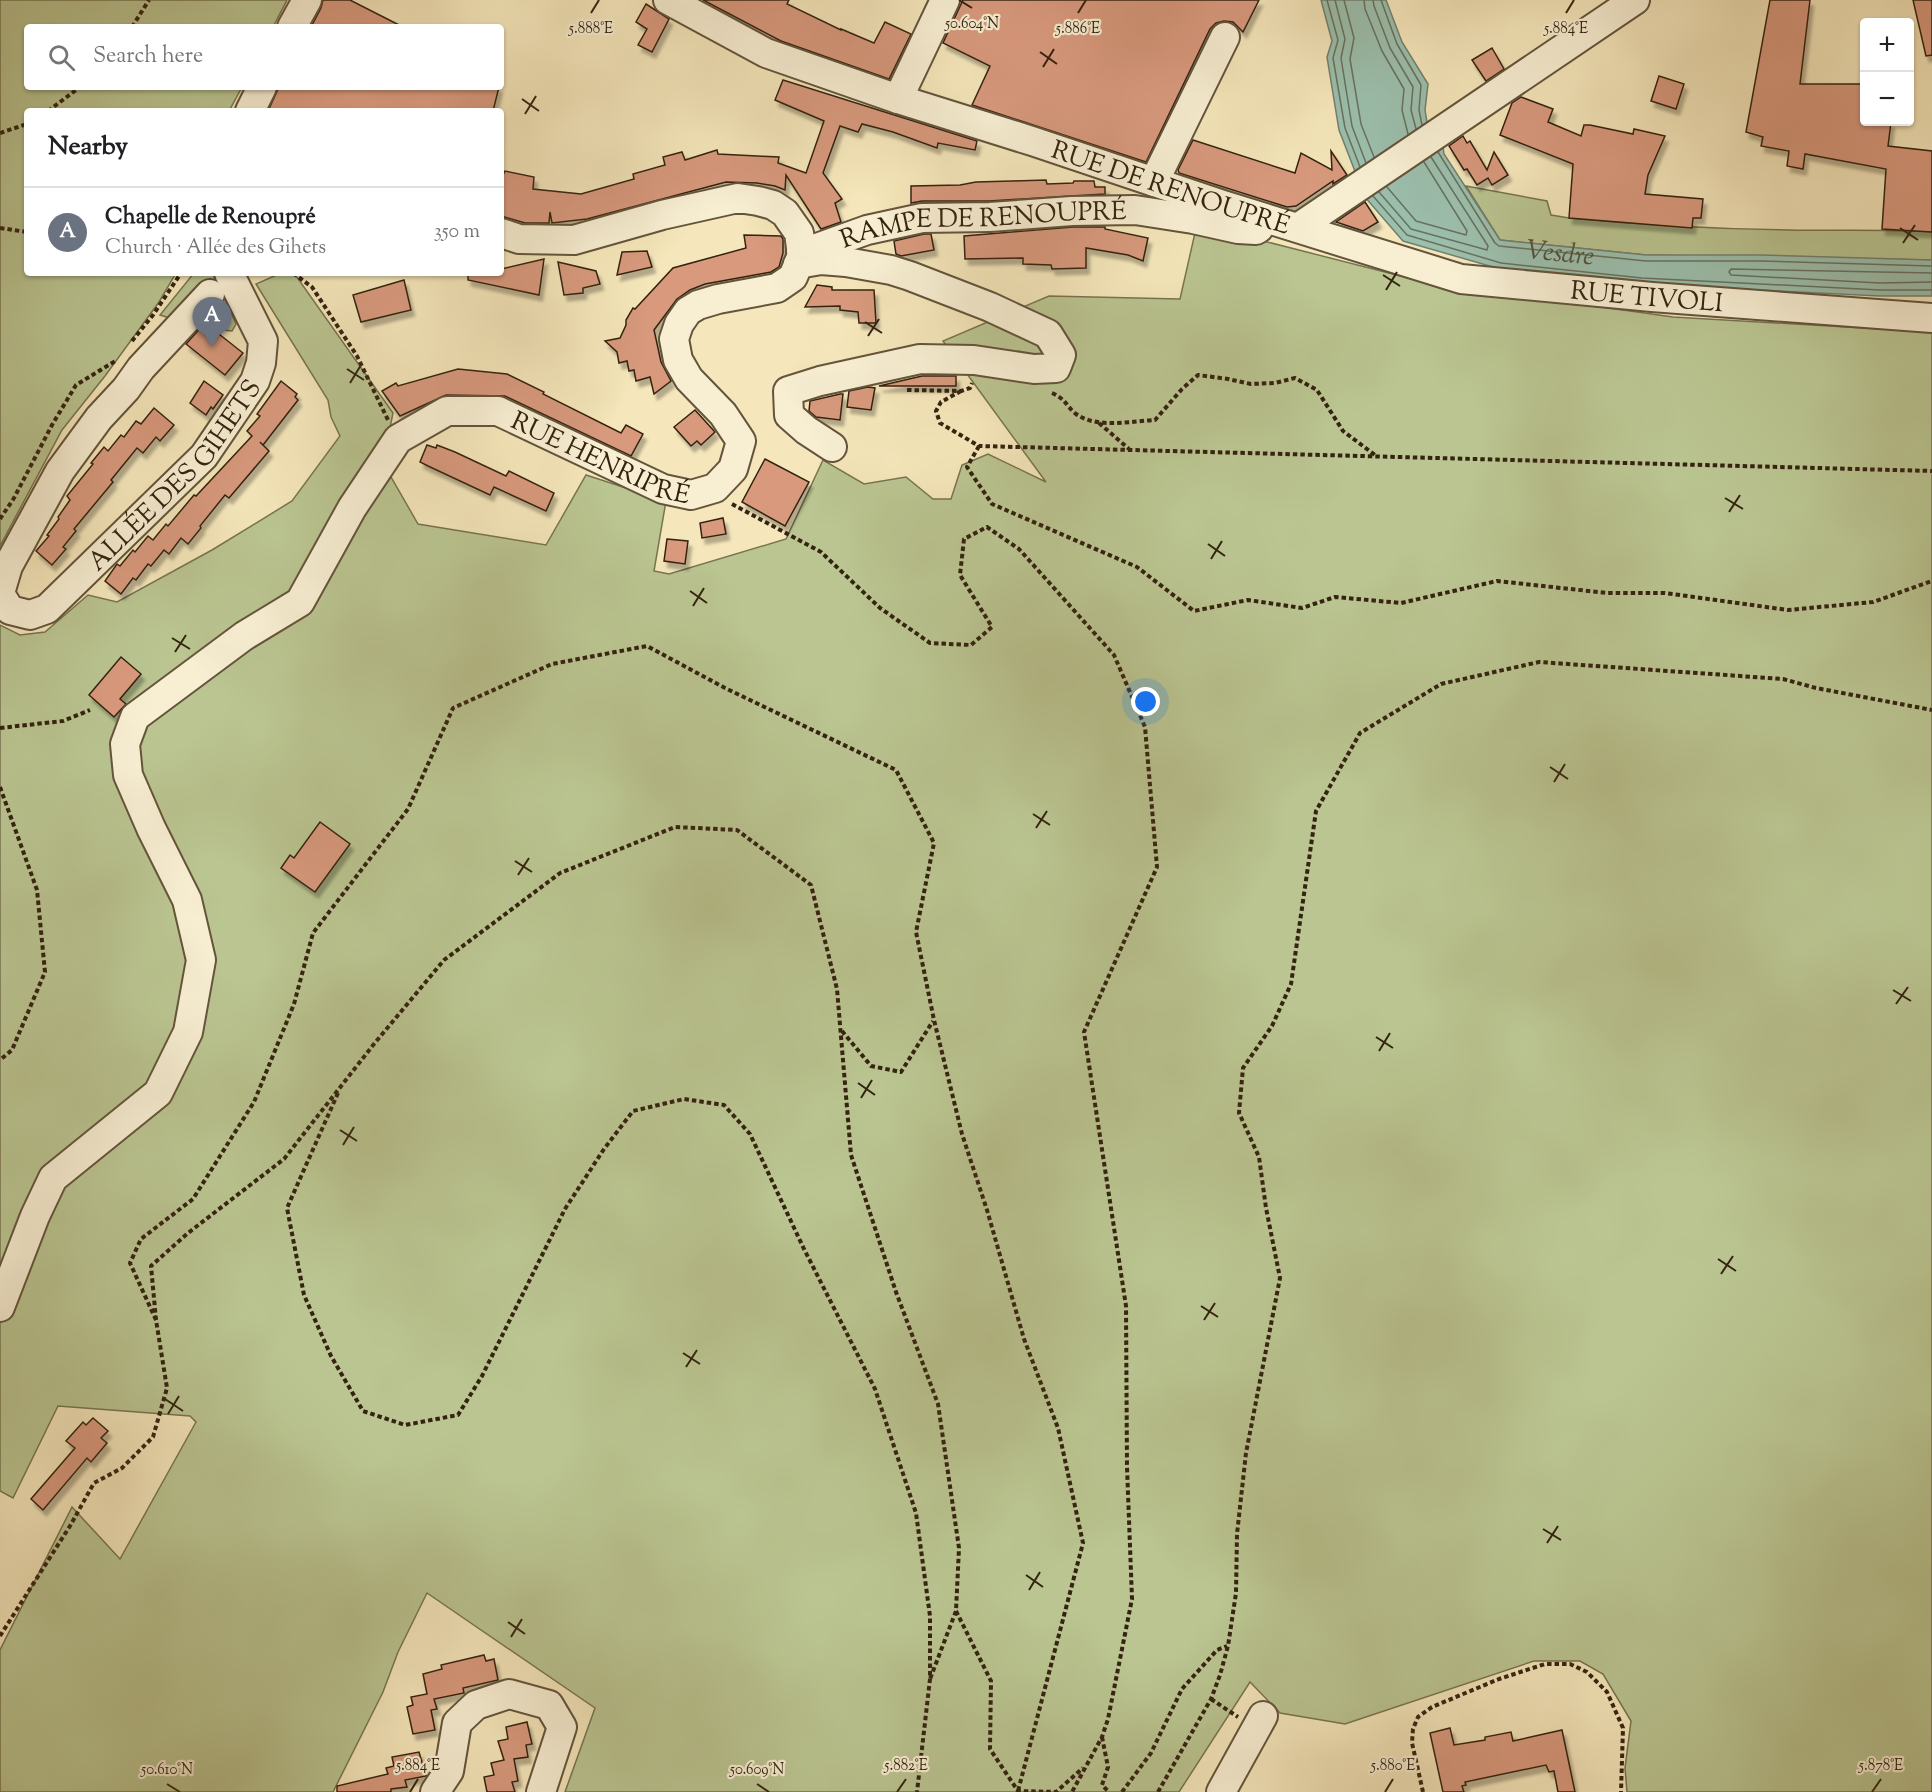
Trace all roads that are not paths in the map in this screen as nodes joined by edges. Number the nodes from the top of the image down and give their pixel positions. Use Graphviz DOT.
graph roads {
  1 [pos="307,0"];
  2 [pos="668,0"];
  3 [pos="945,0"];
  4 [pos="1635,0"];
  5 [pos="294,24"];
  6 [pos="1225,37"];
  7 [pos="260,90"];
  8 [pos="898,99"];
  9 [pos="252,108"];
  10 [pos="1154,182"];
  11 [pos="1270,219"];
  12 [pos="1299,227"];
  13 [pos="504,234"];
  14 [pos="800,258"];
  15 [pos="230,276"];
  16 [pos="210,294"];
  17 [pos="1932,318"];
  18 [pos="832,447"];
  19 [pos="0,593"];
  20 [pos="0,1307"];
  21 [pos="1259,1723"];
  22 [pos="435,1792"];
  23 [pos="541,1792"];
  24 [pos="1221,1792"];
  1 -- 5 [label="street"];
  2 -- 8 [label="street, RUE DE RENOUPRÉ"];
  3 -- 8 [label="street"];
  4 -- 12 [label="street, RUE DE RENOUPRÉ"];
  6 -- 10 [label="street"];
  7 -- 9 [label="street"];
  8 -- 10 [label="street, RUE DE RENOUPRÉ"];
  10 -- 11 [label="street, RUE DE RENOUPRÉ"];
  11 -- 12 [label="street, RUE DE RENOUPRÉ"];
  11 -- 14 [label="street, RAMPE DE RENOUPRÉ"];
  12 -- 17 [label="street, RUE TIVOLI"];
  13 -- 14 [label="street"];
  14 -- 18 [label="street"];
  14 -- 20 [label="street, RUE HENRIPRÉ"];
  15 -- 19 [label="street, ALLÉE DES GIHETS"];
  16 -- 19 [label="street, ALLÉE DES GIHETS"];
  21 -- 24 [label="street"];
  22 -- 23 [label="street"];
}
